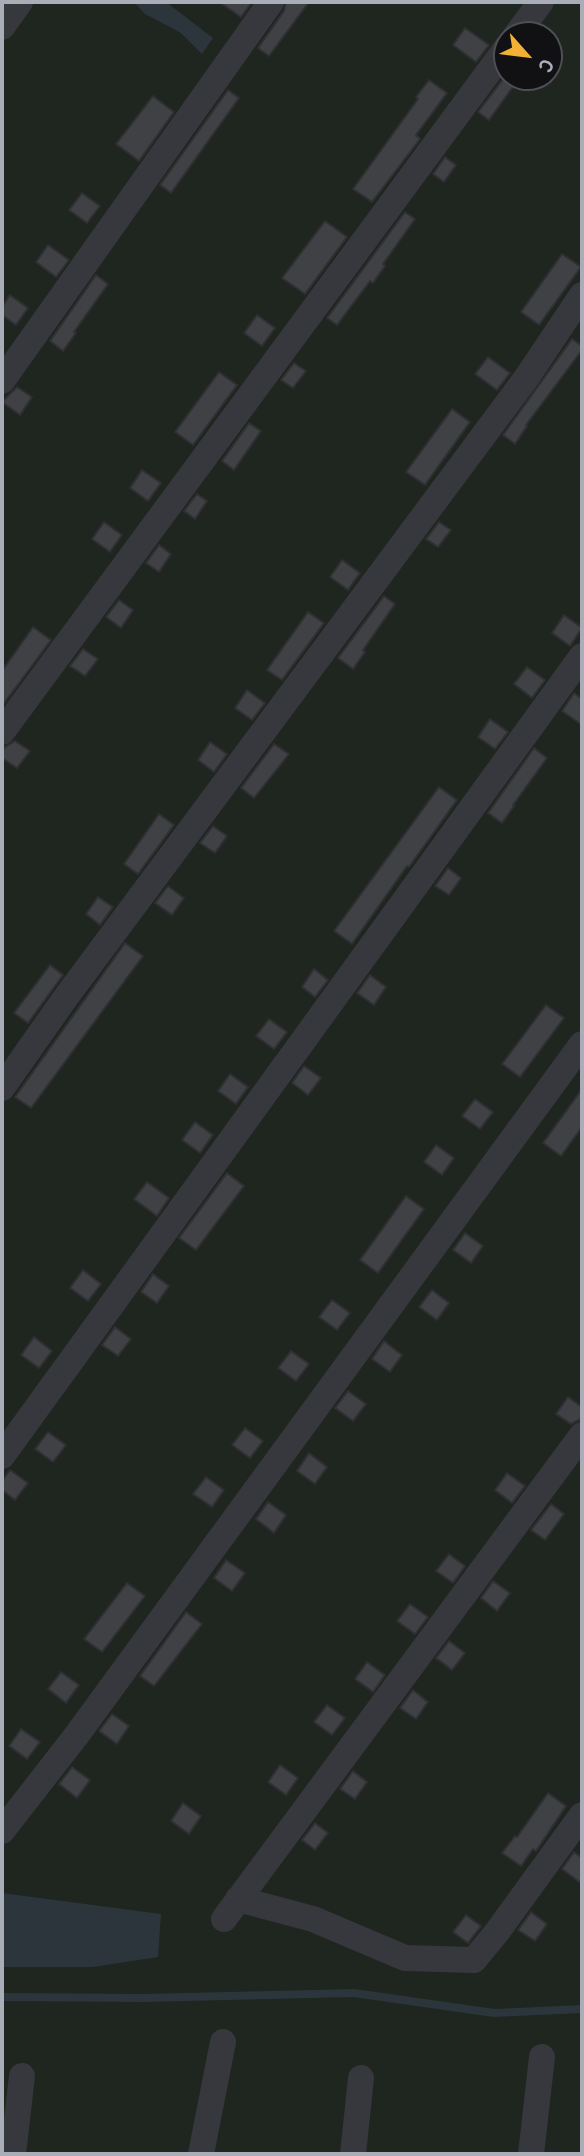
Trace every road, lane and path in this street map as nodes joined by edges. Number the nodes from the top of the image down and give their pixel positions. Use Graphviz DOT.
graph roads {
  1 [pos="20,2"];
  2 [pos="271,2"];
  3 [pos="541,2"];
  4 [pos="527,21"];
  5 [pos="2,27"];
  6 [pos="493,66"];
  7 [pos="582,295"];
  8 [pos="2,381"];
  9 [pos="582,656"];
  10 [pos="2,732"];
  11 [pos="582,1044"];
  12 [pos="2,1088"];
  13 [pos="582,1435"];
  14 [pos="2,1456"];
  15 [pos="582,1815"];
  16 [pos="2,1832"];
  17 [pos="223,2042"];
  18 [pos="542,2057"];
  19 [pos="22,2076"];
  20 [pos="361,2078"];
  21 [pos="13,2154"];
  22 [pos="201,2154"];
  23 [pos="353,2154"];
  24 [pos="531,2154"];
  1 -- 5 [label="lane"];
  2 -- 8 [label="lane"];
  3 -- 4 [label="lane"];
  6 -- 10 [label="lane"];
  7 -- 12 [label="lane"];
  9 -- 14 [label="lane"];
  11 -- 16 [label="lane"];
  13 -- 15 [label="lane"];
  17 -- 22 [label="lane"];
  18 -- 24 [label="lane"];
  19 -- 21 [label="lane"];
  20 -- 23 [label="lane"];
}
